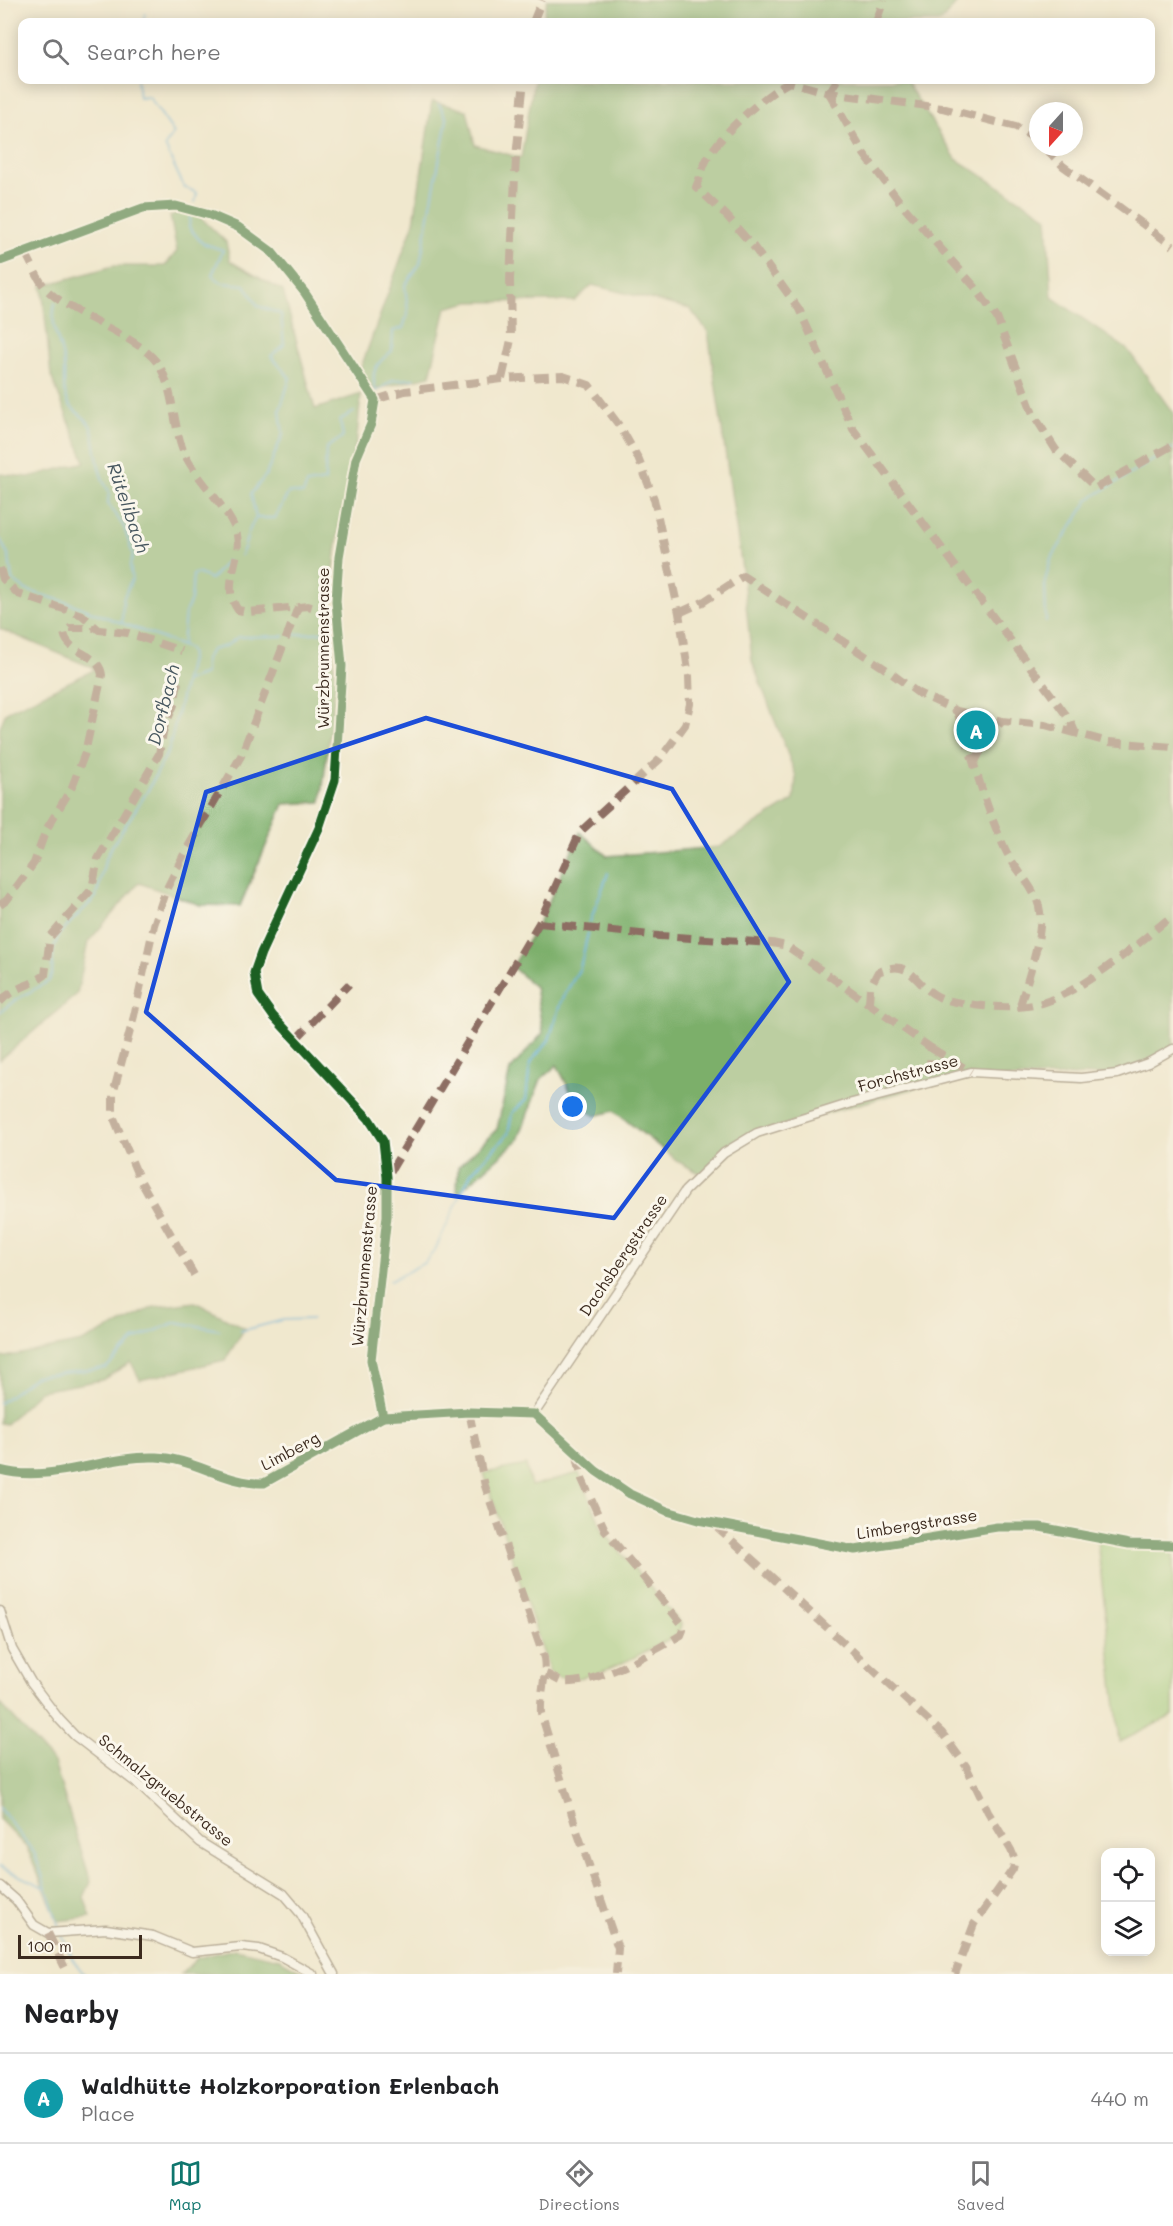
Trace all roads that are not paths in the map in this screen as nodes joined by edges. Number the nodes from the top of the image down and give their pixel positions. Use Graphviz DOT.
graph roads {
  1 [pos="0,261"];
  2 [pos="1173,1049"];
  3 [pos="757,1133"];
  4 [pos="534,1414"];
  5 [pos="383,1417"];
  6 [pos="0,1470"];
  7 [pos="1173,1545"];
  8 [pos="0,1611"];
  9 [pos="0,1886"];
  10 [pos="313,1974"];
  11 [pos="334,1974"];
  1 -- 5 [label="street, Würzbrunnenstrasse"];
  2 -- 3 [label="street, Forchstrasse"];
  3 -- 4 [label="street, Dachsbergstrasse"];
  4 -- 5 [label="street, Limberg"];
  4 -- 7 [label="street, Limbergstrasse"];
  5 -- 6 [label="street, Limberg"];
  8 -- 11 [label="street, Schmalzgruebstrasse"];
  9 -- 10 [label="street"];
}
